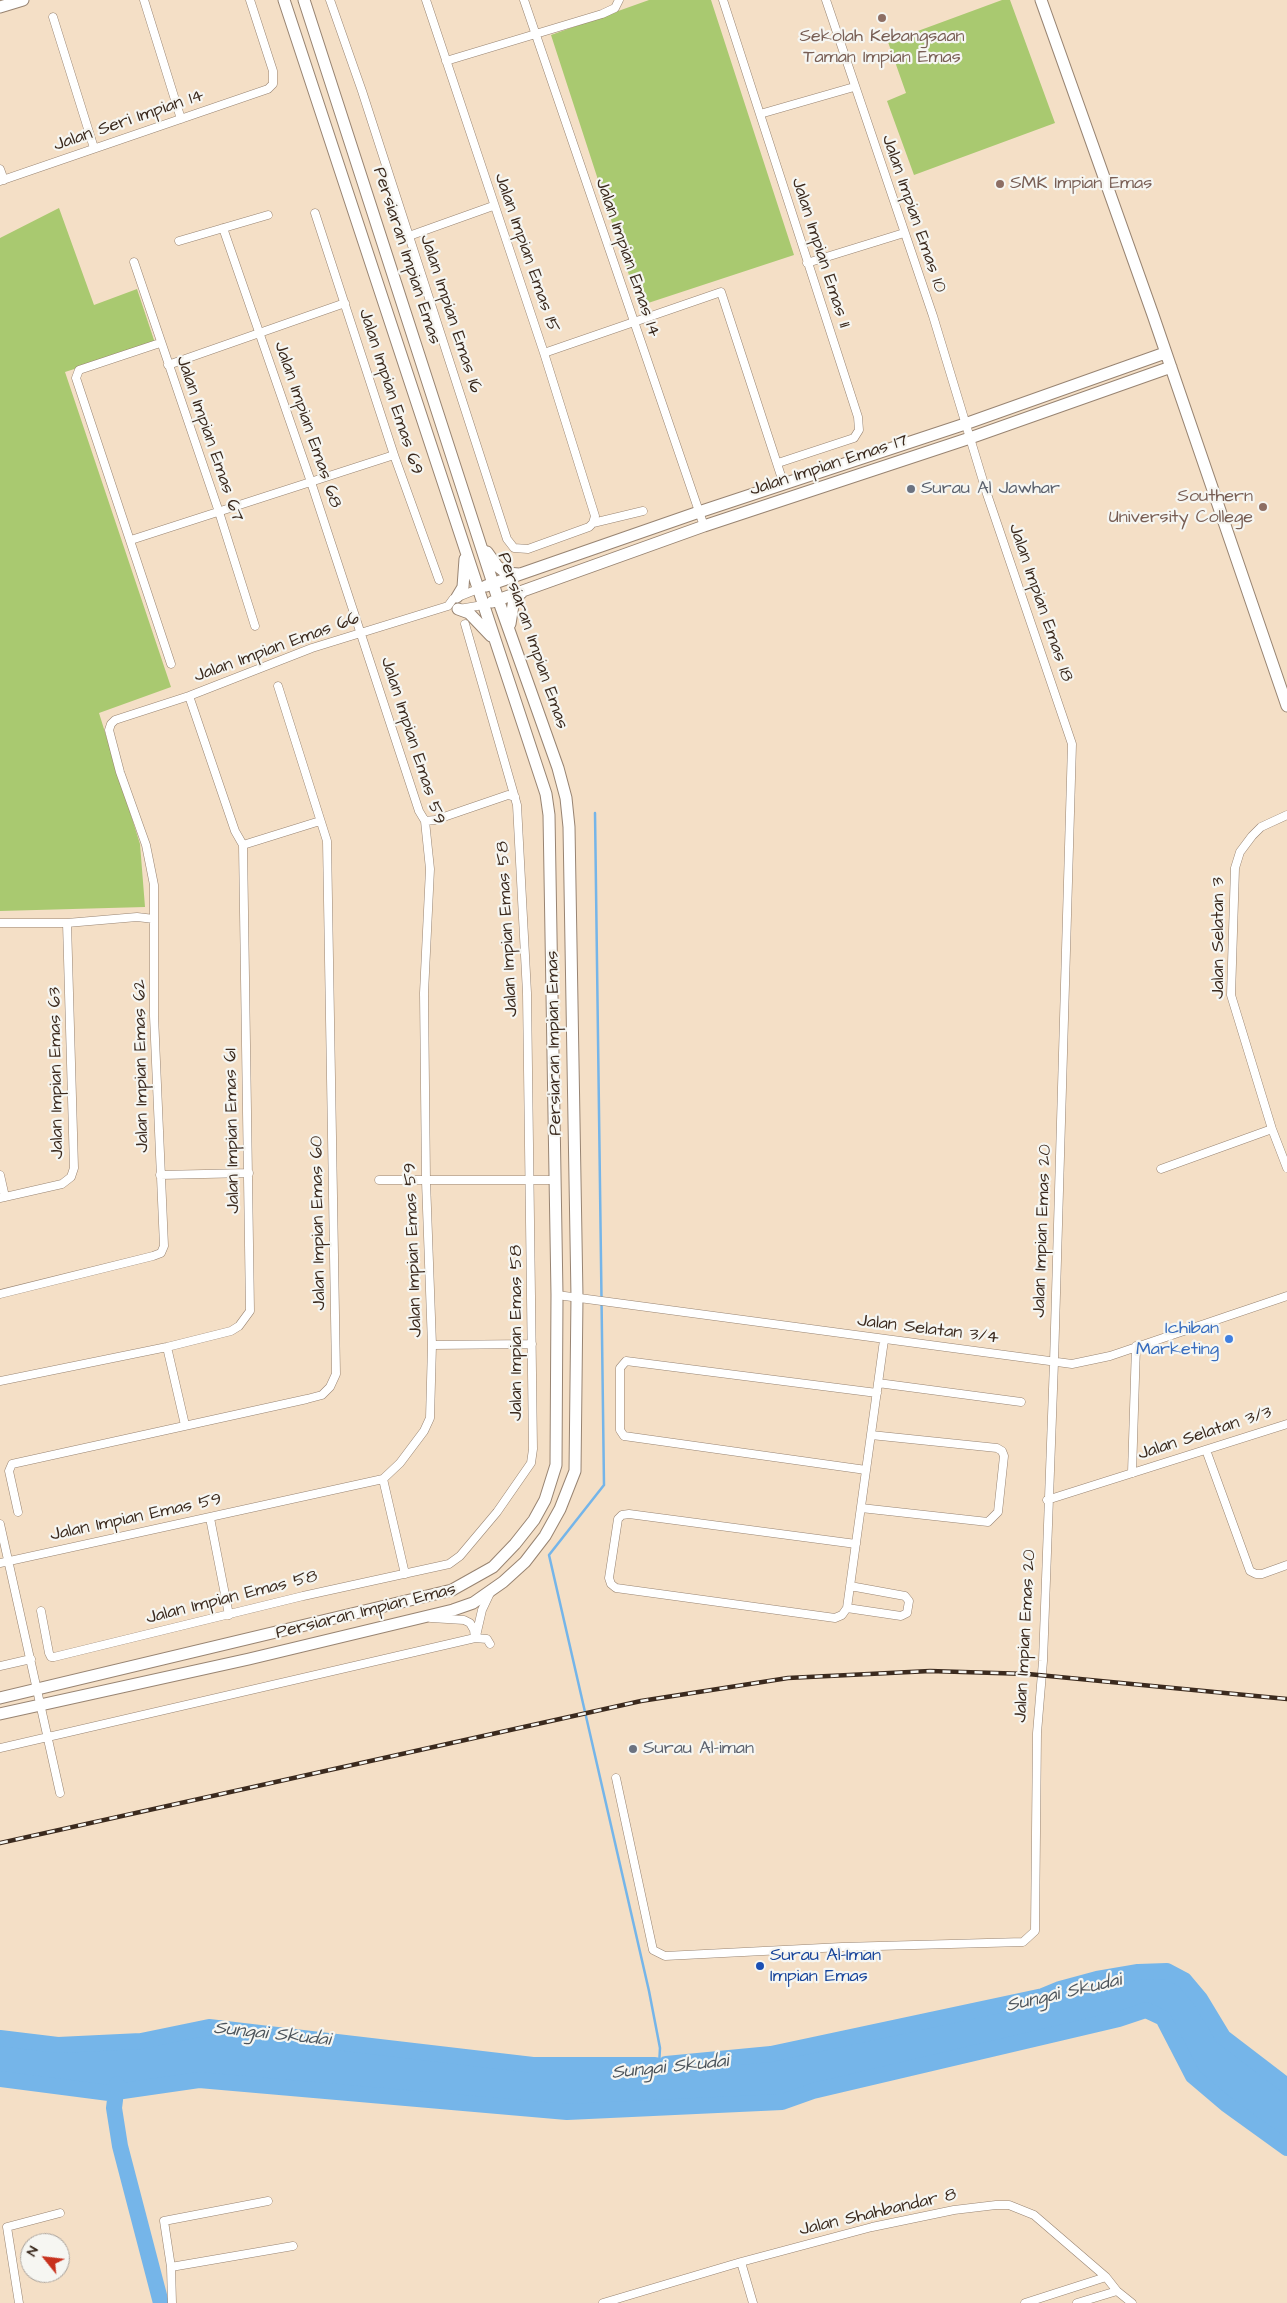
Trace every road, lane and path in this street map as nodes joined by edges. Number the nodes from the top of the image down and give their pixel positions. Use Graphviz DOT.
graph roads {
  1 [pos="24,0"];
  2 [pos="144,0"];
  3 [pos="250,0"];
  4 [pos="284,0"];
  5 [pos="304,0"];
  6 [pos="330,0"];
  7 [pos="426,0"];
  8 [pos="524,0"];
  9 [pos="619,0"];
  10 [pos="723,0"];
  11 [pos="826,0"];
  12 [pos="1041,0"];
  13 [pos="0,7"];
  14 [pos="53,18"];
  15 [pos="534,34"];
  16 [pos="446,61"];
  17 [pos="854,86"];
  18 [pos="760,114"];
  19 [pos="181,119"];
  20 [pos="94,148"];
  21 [pos="0,169"];
  22 [pos="2,180"];
  23 [pos="493,206"];
  24 [pos="316,213"];
  25 [pos="268,215"];
  26 [pos="223,228"];
  27 [pos="904,232"];
  28 [pos="409,236"];
  29 [pos="179,241"];
  30 [pos="134,262"];
  31 [pos="807,263"];
  32 [pos="345,303"];
  33 [pos="633,321"];
  34 [pos="259,333"];
  35 [pos="160,343"];
  36 [pos="1165,352"];
  37 [pos="544,353"];
  38 [pos="168,365"];
  39 [pos="1170,367"];
  40 [pos="965,424"];
  41 [pos="970,438"];
  42 [pos="394,455"];
  43 [pos="778,463"];
  44 [pos="311,482"];
  45 [pos="784,486"];
  46 [pos="643,511"];
  47 [pos="219,512"];
  48 [pos="699,512"];
  49 [pos="594,520"];
  50 [pos="704,526"];
  51 [pos="131,540"];
  52 [pos="480,543"];
  53 [pos="466,551"];
  54 [pos="522,574"];
  55 [pos="439,580"];
  56 [pos="493,584"];
  57 [pos="478,589"];
  58 [pos="523,590"];
  59 [pos="498,600"];
  60 [pos="454,604"];
  61 [pos="482,604"];
  62 [pos="465,624"];
  63 [pos="255,626"];
  64 [pos="510,628"];
  65 [pos="361,632"];
  66 [pos="494,640"];
  67 [pos="171,664"];
  68 [pos="278,686"];
  69 [pos="189,696"];
  70 [pos="1287,706"];
  71 [pos="115,720"];
  72 [pos="1072,779"];
  73 [pos="515,797"];
  74 [pos="1287,816"];
  75 [pos="320,821"];
  76 [pos="425,821"];
  77 [pos="243,845"];
  78 [pos="154,919"];
  79 [pos="0,923"];
  80 [pos="67,923"];
  81 [pos="1272,1129"];
  82 [pos="1287,1168"];
  83 [pos="1162,1169"];
  84 [pos="248,1173"];
  85 [pos="0,1175"];
  86 [pos="160,1175"];
  87 [pos="379,1180"];
  88 [pos="530,1180"];
  89 [pos="555,1180"];
  90 [pos="426,1181"];
  91 [pos="2,1198"];
  92 [pos="0,1294"];
  93 [pos="557,1296"];
  94 [pos="1287,1296"];
  95 [pos="577,1297"];
  96 [pos="884,1340"];
  97 [pos="532,1344"];
  98 [pos="432,1345"];
  99 [pos="1136,1346"];
  100 [pos="167,1347"];
  101 [pos="1054,1362"];
  102 [pos="0,1381"];
  103 [pos="878,1383"];
  104 [pos="877,1393"];
  105 [pos="1021,1402"];
  106 [pos="1287,1424"];
  107 [pos="184,1425"];
  108 [pos="871,1435"];
  109 [pos="1206,1450"];
  110 [pos="866,1470"];
  111 [pos="1132,1473"];
  112 [pos="383,1479"];
  113 [pos="1047,1500"];
  114 [pos="861,1508"];
  115 [pos="18,1512"];
  116 [pos="210,1518"];
  117 [pos="0,1524"];
  118 [pos="856,1544"];
  119 [pos="9,1561"];
  120 [pos="0,1563"];
  121 [pos="1287,1565"];
  122 [pos="405,1574"];
  123 [pos="850,1586"];
  124 [pos="494,1588"];
  125 [pos="847,1608"];
  126 [pos="41,1611"];
  127 [pos="229,1615"];
  128 [pos="418,1618"];
  129 [pos="475,1638"];
  130 [pos="490,1644"];
  131 [pos="31,1659"];
  132 [pos="0,1666"];
  133 [pos="37,1689"];
  134 [pos="0,1698"];
  135 [pos="40,1705"];
  136 [pos="0,1714"];
  137 [pos="47,1738"];
  138 [pos="0,1748"];
  139 [pos="616,1778"];
  140 [pos="60,1793"];
  141 [pos="268,2201"];
  142 [pos="60,2213"];
  143 [pos="293,2246"];
  144 [pos="740,2262"];
  145 [pos="171,2267"];
  146 [pos="1106,2277"];
  147 [pos="1117,2291"];
  148 [pos="631,2299"];
  149 [pos="19,2303"];
  150 [pos="172,2303"];
  151 [pos="603,2303"];
  152 [pos="753,2303"];
  153 [pos="1025,2303"];
  154 [pos="1077,2303"];
  155 [pos="1132,2303"];
  1 -- 13 [label="main road"];
  2 -- 19 [label="street"];
  3 -- 19 [label="street, Jalan Seri Impian 14"];
  4 -- 53 [label="main road, Persiaran Impian Emas"];
  5 -- 52 [label="main road, Persiaran Impian Emas"];
  6 -- 28 [label="street, Jalan Impian Emas 16"];
  7 -- 16 [label="street, Jalan Impian Emas 15"];
  8 -- 15 [label="street, Jalan Impian Emas 14"];
  9 -- 15 [label="street"];
  10 -- 18 [label="street, Jalan Impian Emas 11"];
  11 -- 17 [label="street, Jalan Impian Emas 10"];
  12 -- 36 [label="main road"];
  14 -- 20 [label="street"];
  15 -- 16 [label="street"];
  15 -- 33 [label="street, Jalan Impian Emas 14"];
  16 -- 23 [label="street, Jalan Impian Emas 15"];
  17 -- 18 [label="street"];
  17 -- 27 [label="street, Jalan Impian Emas 10"];
  18 -- 31 [label="street, Jalan Impian Emas 11"];
  19 -- 20 [label="street, Jalan Seri Impian 14"];
  20 -- 22 [label="street, Jalan Seri Impian 14"];
  21 -- 22 [label="street"];
  23 -- 28 [label="street"];
  23 -- 37 [label="street, Jalan Impian Emas 15"];
  24 -- 32 [label="street, Jalan Impian Emas 69"];
  25 -- 26 [label="street"];
  26 -- 29 [label="street"];
  26 -- 34 [label="street, Jalan Impian Emas 68"];
  27 -- 31 [label="street"];
  27 -- 40 [label="street, Jalan Impian Emas 10"];
  28 -- 49 [label="street, Jalan Impian Emas 16"];
  30 -- 35 [label="street, Jalan Impian Emas 67"];
  31 -- 43 [label="street, Jalan Impian Emas 11"];
  32 -- 34 [label="street"];
  32 -- 42 [label="street, Jalan Impian Emas 69"];
  33 -- 37 [label="street"];
  33 -- 43 [label="street"];
  33 -- 48 [label="street, Jalan Impian Emas 14"];
  34 -- 38 [label="street"];
  34 -- 44 [label="street, Jalan Impian Emas 68"];
  35 -- 38 [label="street, Jalan Impian Emas 67"];
  35 -- 51 [label="street"];
  36 -- 39 [label="main road"];
  36 -- 40 [label="main road, Jalan Impian Emas 17"];
  37 -- 49 [label="street, Jalan Impian Emas 15"];
  38 -- 47 [label="street, Jalan Impian Emas 67"];
  39 -- 41 [label="main road, Jalan Impian Emas 17"];
  39 -- 70 [label="main road"];
  40 -- 41 [label="street, Jalan Impian Emas 10"];
  40 -- 45 [label="main road, Jalan Impian Emas 17"];
  41 -- 50 [label="main road, Jalan Impian Emas 17"];
  41 -- 72 [label="street, Jalan Impian Emas 18"];
  42 -- 44 [label="street"];
  42 -- 55 [label="street, Jalan Impian Emas 69"];
  43 -- 45 [label="street"];
  44 -- 47 [label="street"];
  44 -- 65 [label="street, Jalan Impian Emas 68"];
  45 -- 48 [label="main road, Jalan Impian Emas 17"];
  46 -- 49 [label="street, Jalan Impian Emas 16"];
  47 -- 51 [label="street"];
  47 -- 63 [label="street, Jalan Impian Emas 67"];
  48 -- 50 [label="street, Jalan Impian Emas 14"];
  48 -- 54 [label="main road, Jalan Impian Emas 17"];
  50 -- 58 [label="main road, Jalan Impian Emas 17"];
  51 -- 67 [label="street"];
  52 -- 54 [label="main road"];
  52 -- 56 [label="main road, Persiaran Impian Emas"];
  53 -- 57 [label="main road, Persiaran Impian Emas"];
  53 -- 60 [label="main road"];
  54 -- 56 [label="main road, Jalan Impian Emas 17"];
  56 -- 57 [label="main road, Jalan Impian Emas 17"];
  56 -- 59 [label="main road, Persiaran Impian Emas"];
  57 -- 60 [label="street, Jalan Impian Emas 66"];
  57 -- 61 [label="main road, Persiaran Impian Emas"];
  58 -- 59 [label="main road, Jalan Impian Emas 17"];
  58 -- 64 [label="main road"];
  59 -- 61 [label="main road, Jalan Impian Emas 17"];
  59 -- 64 [label="main road, Persiaran Impian Emas"];
  60 -- 61 [label="street, Jalan Impian Emas 66"];
  60 -- 65 [label="street, Jalan Impian Emas 66"];
  60 -- 66 [label="main road"];
  61 -- 66 [label="main road, Persiaran Impian Emas"];
  62 -- 73 [label="street, Jalan Impian Emas 58"];
  64 -- 95 [label="main road, Persiaran Impian Emas"];
  65 -- 69 [label="street, Jalan Impian Emas 66"];
  65 -- 76 [label="street, Jalan Impian Emas 59"];
  66 -- 89 [label="main road, Persiaran Impian Emas"];
  68 -- 75 [label="street, Jalan Impian Emas 60"];
  69 -- 71 [label="street, Jalan Impian Emas 66"];
  69 -- 77 [label="street, Jalan Impian Emas 61"];
  71 -- 78 [label="street, Jalan Impian Emas 62"];
  72 -- 101 [label="street, Jalan Impian Emas 20"];
  73 -- 76 [label="street"];
  73 -- 88 [label="street, Jalan Impian Emas 58"];
  74 -- 81 [label="street, Jalan Selatan 3"];
  75 -- 77 [label="street"];
  75 -- 107 [label="street, Jalan Impian Emas 60"];
  76 -- 90 [label="street, Jalan Impian Emas 59"];
  77 -- 84 [label="street, Jalan Impian Emas 61"];
  78 -- 80 [label="street"];
  78 -- 86 [label="street, Jalan Impian Emas 62"];
  79 -- 80 [label="street"];
  80 -- 91 [label="street, Jalan Impian Emas 63"];
  81 -- 82 [label="street, Jalan Selatan 3"];
  81 -- 83 [label="street"];
  84 -- 86 [label="street"];
  84 -- 100 [label="street, Jalan Impian Emas 61"];
  85 -- 91 [label="street"];
  86 -- 92 [label="street, Jalan Impian Emas 62"];
  87 -- 90 [label="street"];
  88 -- 89 [label="street"];
  88 -- 90 [label="street"];
  88 -- 97 [label="street, Jalan Impian Emas 58"];
  89 -- 93 [label="main road, Persiaran Impian Emas"];
  90 -- 98 [label="street, Jalan Impian Emas 59"];
  93 -- 95 [label="street, Jalan Selatan 3/4"];
  93 -- 133 [label="main road, Persiaran Impian Emas"];
  94 -- 99 [label="street, Jalan Selatan 3/4"];
  95 -- 96 [label="street, Jalan Selatan 3/4"];
  95 -- 124 [label="main road, Persiaran Impian Emas"];
  96 -- 101 [label="street, Jalan Selatan 3/4"];
  96 -- 103 [label="street"];
  97 -- 98 [label="street"];
  97 -- 122 [label="street, Jalan Impian Emas 58"];
  98 -- 112 [label="street, Jalan Impian Emas 59"];
  99 -- 101 [label="street, Jalan Selatan 3/4"];
  99 -- 111 [label="street, Jalan Selatan 3/3"];
  100 -- 102 [label="street, Jalan Impian Emas 61"];
  100 -- 107 [label="street"];
  101 -- 113 [label="street, Jalan Impian Emas 20"];
  103 -- 104 [label="street"];
  103 -- 105 [label="street"];
  104 -- 108 [label="street"];
  104 -- 110 [label="street"];
  106 -- 109 [label="street, Jalan Selatan 3/3"];
  107 -- 115 [label="street, Jalan Impian Emas 60"];
  108 -- 110 [label="street"];
  108 -- 114 [label="street"];
  109 -- 111 [label="street, Jalan Selatan 3/3"];
  109 -- 121 [label="street"];
  110 -- 114 [label="street"];
  111 -- 113 [label="street, Jalan Selatan 3/3"];
  112 -- 116 [label="street, Jalan Impian Emas 59"];
  112 -- 122 [label="street"];
  113 -- 139 [label="street, Jalan Impian Emas 20"];
  114 -- 118 [label="street"];
  116 -- 119 [label="street, Jalan Impian Emas 59"];
  116 -- 127 [label="street"];
  117 -- 119 [label="street"];
  118 -- 123 [label="street"];
  118 -- 125 [label="street"];
  119 -- 120 [label="street, Jalan Impian Emas 59"];
  119 -- 131 [label="street"];
  122 -- 127 [label="street, Jalan Impian Emas 58"];
  123 -- 125 [label="street"];
  123 -- 125 [label="street"];
  124 -- 128 [label="main road, Persiaran Impian Emas"];
  124 -- 129 [label="street"];
  126 -- 127 [label="street, Jalan Impian Emas 58"];
  128 -- 129 [label="street"];
  128 -- 135 [label="main road, Persiaran Impian Emas"];
  129 -- 130 [label="street"];
  129 -- 137 [label="street"];
  131 -- 132 [label="street"];
  131 -- 133 [label="street"];
  133 -- 134 [label="main road, Persiaran Impian Emas"];
  133 -- 135 [label="street"];
  135 -- 136 [label="main road, Persiaran Impian Emas"];
  135 -- 137 [label="street"];
  137 -- 138 [label="street"];
  137 -- 140 [label="street"];
  141 -- 145 [label="street"];
  142 -- 149 [label="street"];
  143 -- 145 [label="street"];
  144 -- 146 [label="street, Jalan Shahbandar 8"];
  144 -- 148 [label="street, Jalan Shahbandar 8"];
  144 -- 152 [label="street"];
  145 -- 150 [label="street"];
  146 -- 147 [label="street, Jalan Shahbandar 8"];
  146 -- 153 [label="street"];
  147 -- 154 [label="street"];
  147 -- 155 [label="street, Jalan Shahbandar 8"];
  148 -- 151 [label="street, Jalan Shahbandar 8"];
}
